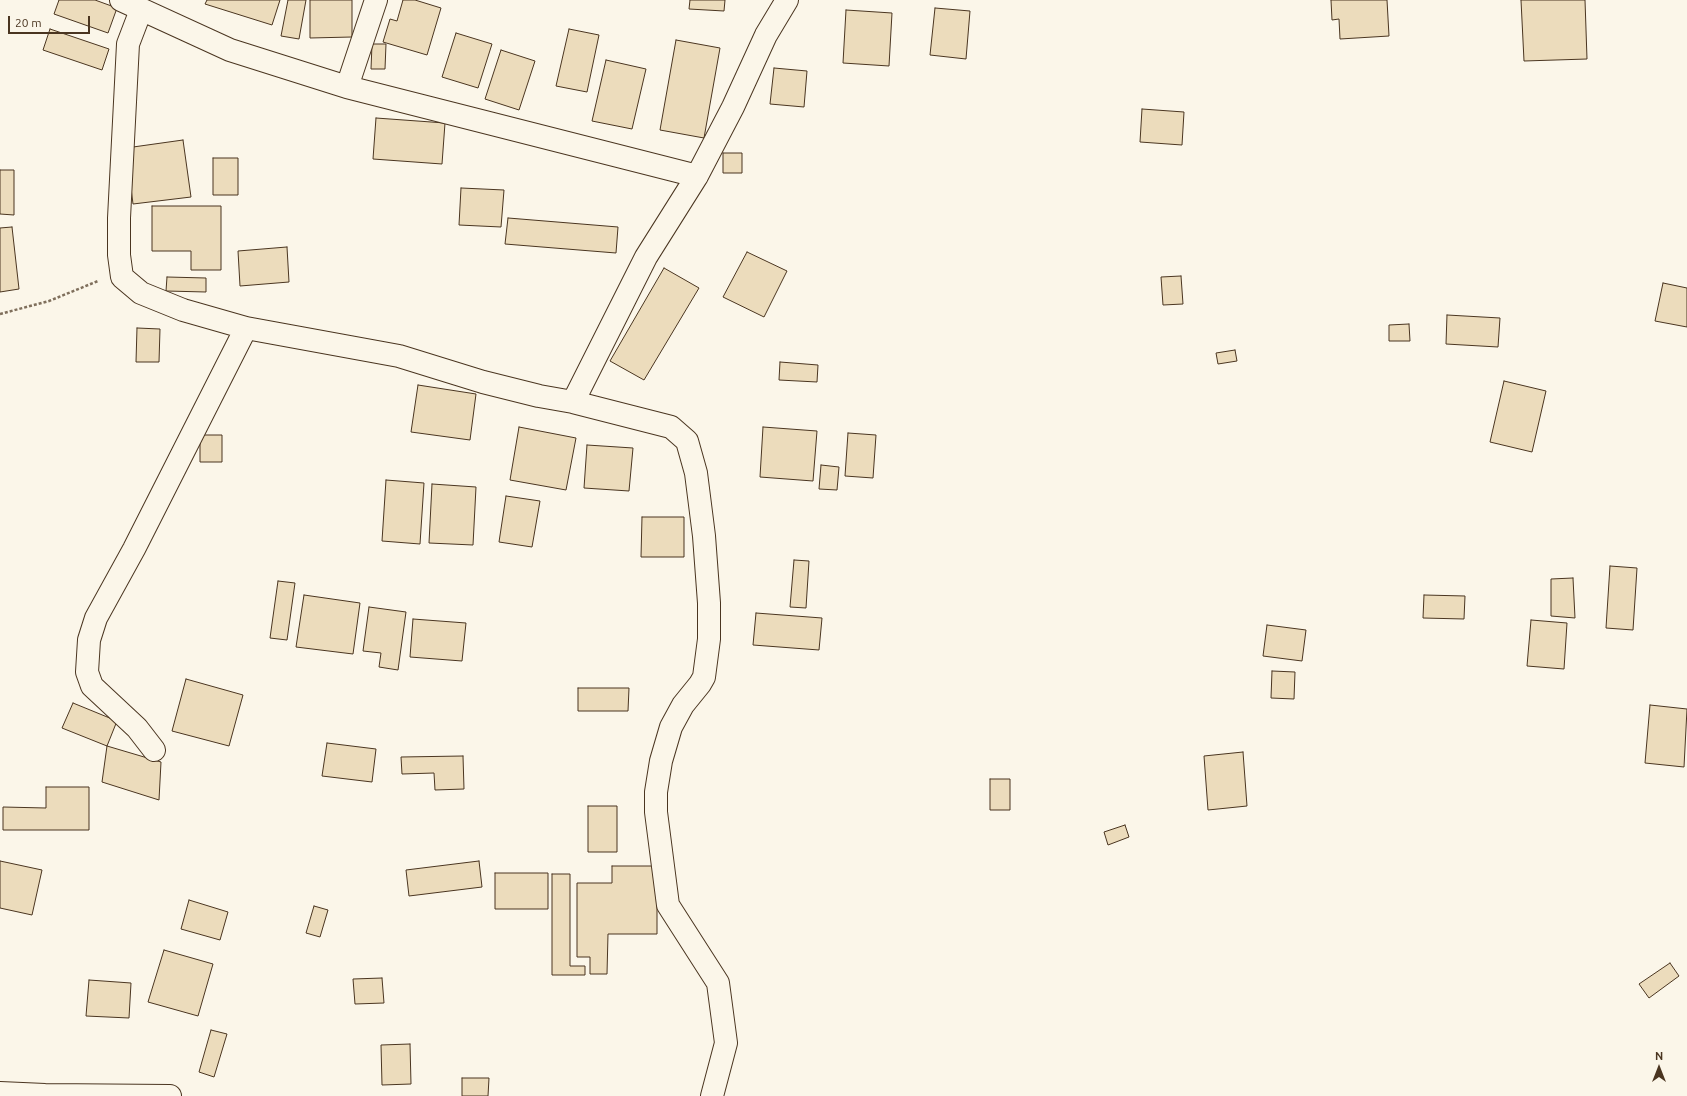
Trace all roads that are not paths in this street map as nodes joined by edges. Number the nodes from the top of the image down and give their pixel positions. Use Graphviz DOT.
graph roads {
  1 [pos="121,0"];
  2 [pos="376,0"];
  3 [pos="787,0"];
  4 [pos="141,10"];
  5 [pos="346,87"];
  6 [pos="697,176"];
  7 [pos="246,328"];
  8 [pos="573,402"];
  9 [pos="154,750"];
  10 [pos="0,1093"];
  11 [pos="170,1096"];
  12 [pos="712,1096"];
  1 -- 4 [label="street"];
  2 -- 5 [label="street"];
  3 -- 6 [label="street"];
  4 -- 5 [label="street"];
  4 -- 7 [label="street"];
  5 -- 6 [label="street"];
  6 -- 8 [label="street"];
  7 -- 8 [label="street"];
  7 -- 9 [label="street"];
  8 -- 12 [label="street"];
  10 -- 11 [label="street"];
}
